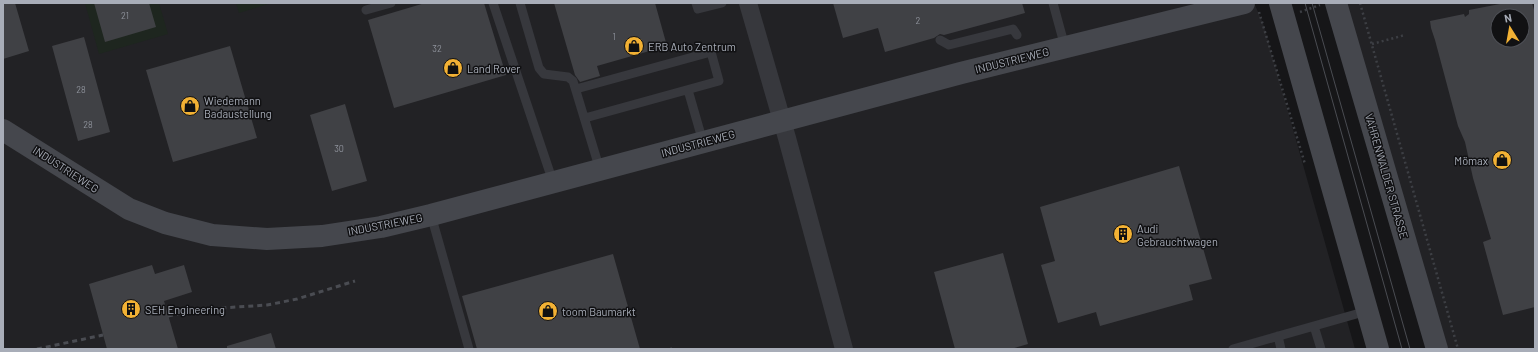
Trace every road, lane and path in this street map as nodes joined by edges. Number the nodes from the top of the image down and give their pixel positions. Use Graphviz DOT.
graph roads {
  1 [pos="391,3"];
  2 [pos="493,3"];
  3 [pos="520,3"];
  4 [pos="696,3"];
  5 [pos="722,3"];
  6 [pos="748,3"];
  7 [pos="1053,3"];
  8 [pos="1244,3"];
  9 [pos="1280,3"];
  10 [pos="1336,3"];
  11 [pos="1360,3"];
  12 [pos="366,10"];
  13 [pos="1017,35"];
  14 [pos="1405,35"];
  15 [pos="940,40"];
  16 [pos="1372,44"];
  17 [pos="1066,47"];
  18 [pos="576,89"];
  19 [pos="688,90"];
  20 [pos="584,118"];
  21 [pos="782,121"];
  22 [pos="3,130"];
  23 [pos="703,142"];
  24 [pos="600,170"];
  25 [pos="553,182"];
  26 [pos="431,215"];
  27 [pos="1367,311"];
  28 [pos="1314,326"];
  29 [pos="1278,336"];
  30 [pos="469,349"];
  31 [pos="844,349"];
  32 [pos="1233,349"];
  33 [pos="1281,349"];
  34 [pos="1321,349"];
  35 [pos="1378,349"];
  36 [pos="1437,349"];
  37 [pos="1458,349"];
  1 -- 12 [label="lane"];
  2 -- 25 [label="lane"];
  3 -- 18 [label="lane"];
  4 -- 5 [label="lane"];
  6 -- 21 [label="street"];
  7 -- 17 [label="lane"];
  8 -- 17 [label="street, INDUSTRIEWEG"];
  9 -- 27 [label="street"];
  10 -- 36 [label="street, VAHRENWALDER STRASSE"];
  11 -- 16 [label="path"];
  13 -- 15 [label="lane"];
  14 -- 16 [label="path"];
  16 -- 37 [label="path"];
  17 -- 21 [label="street, INDUSTRIEWEG"];
  18 -- 19 [label="lane"];
  18 -- 20 [label="lane"];
  19 -- 20 [label="lane"];
  19 -- 23 [label="lane"];
  20 -- 24 [label="lane"];
  21 -- 23 [label="street, INDUSTRIEWEG"];
  21 -- 31 [label="street"];
  22 -- 26 [label="street, INDUSTRIEWEG"];
  23 -- 24 [label="street, INDUSTRIEWEG"];
  24 -- 25 [label="street, INDUSTRIEWEG"];
  25 -- 26 [label="street, INDUSTRIEWEG"];
  26 -- 30 [label="lane"];
  27 -- 28 [label="lane"];
  27 -- 35 [label="street"];
  28 -- 29 [label="lane"];
  28 -- 34 [label="lane"];
  29 -- 32 [label="lane"];
  29 -- 33 [label="lane"];
}
